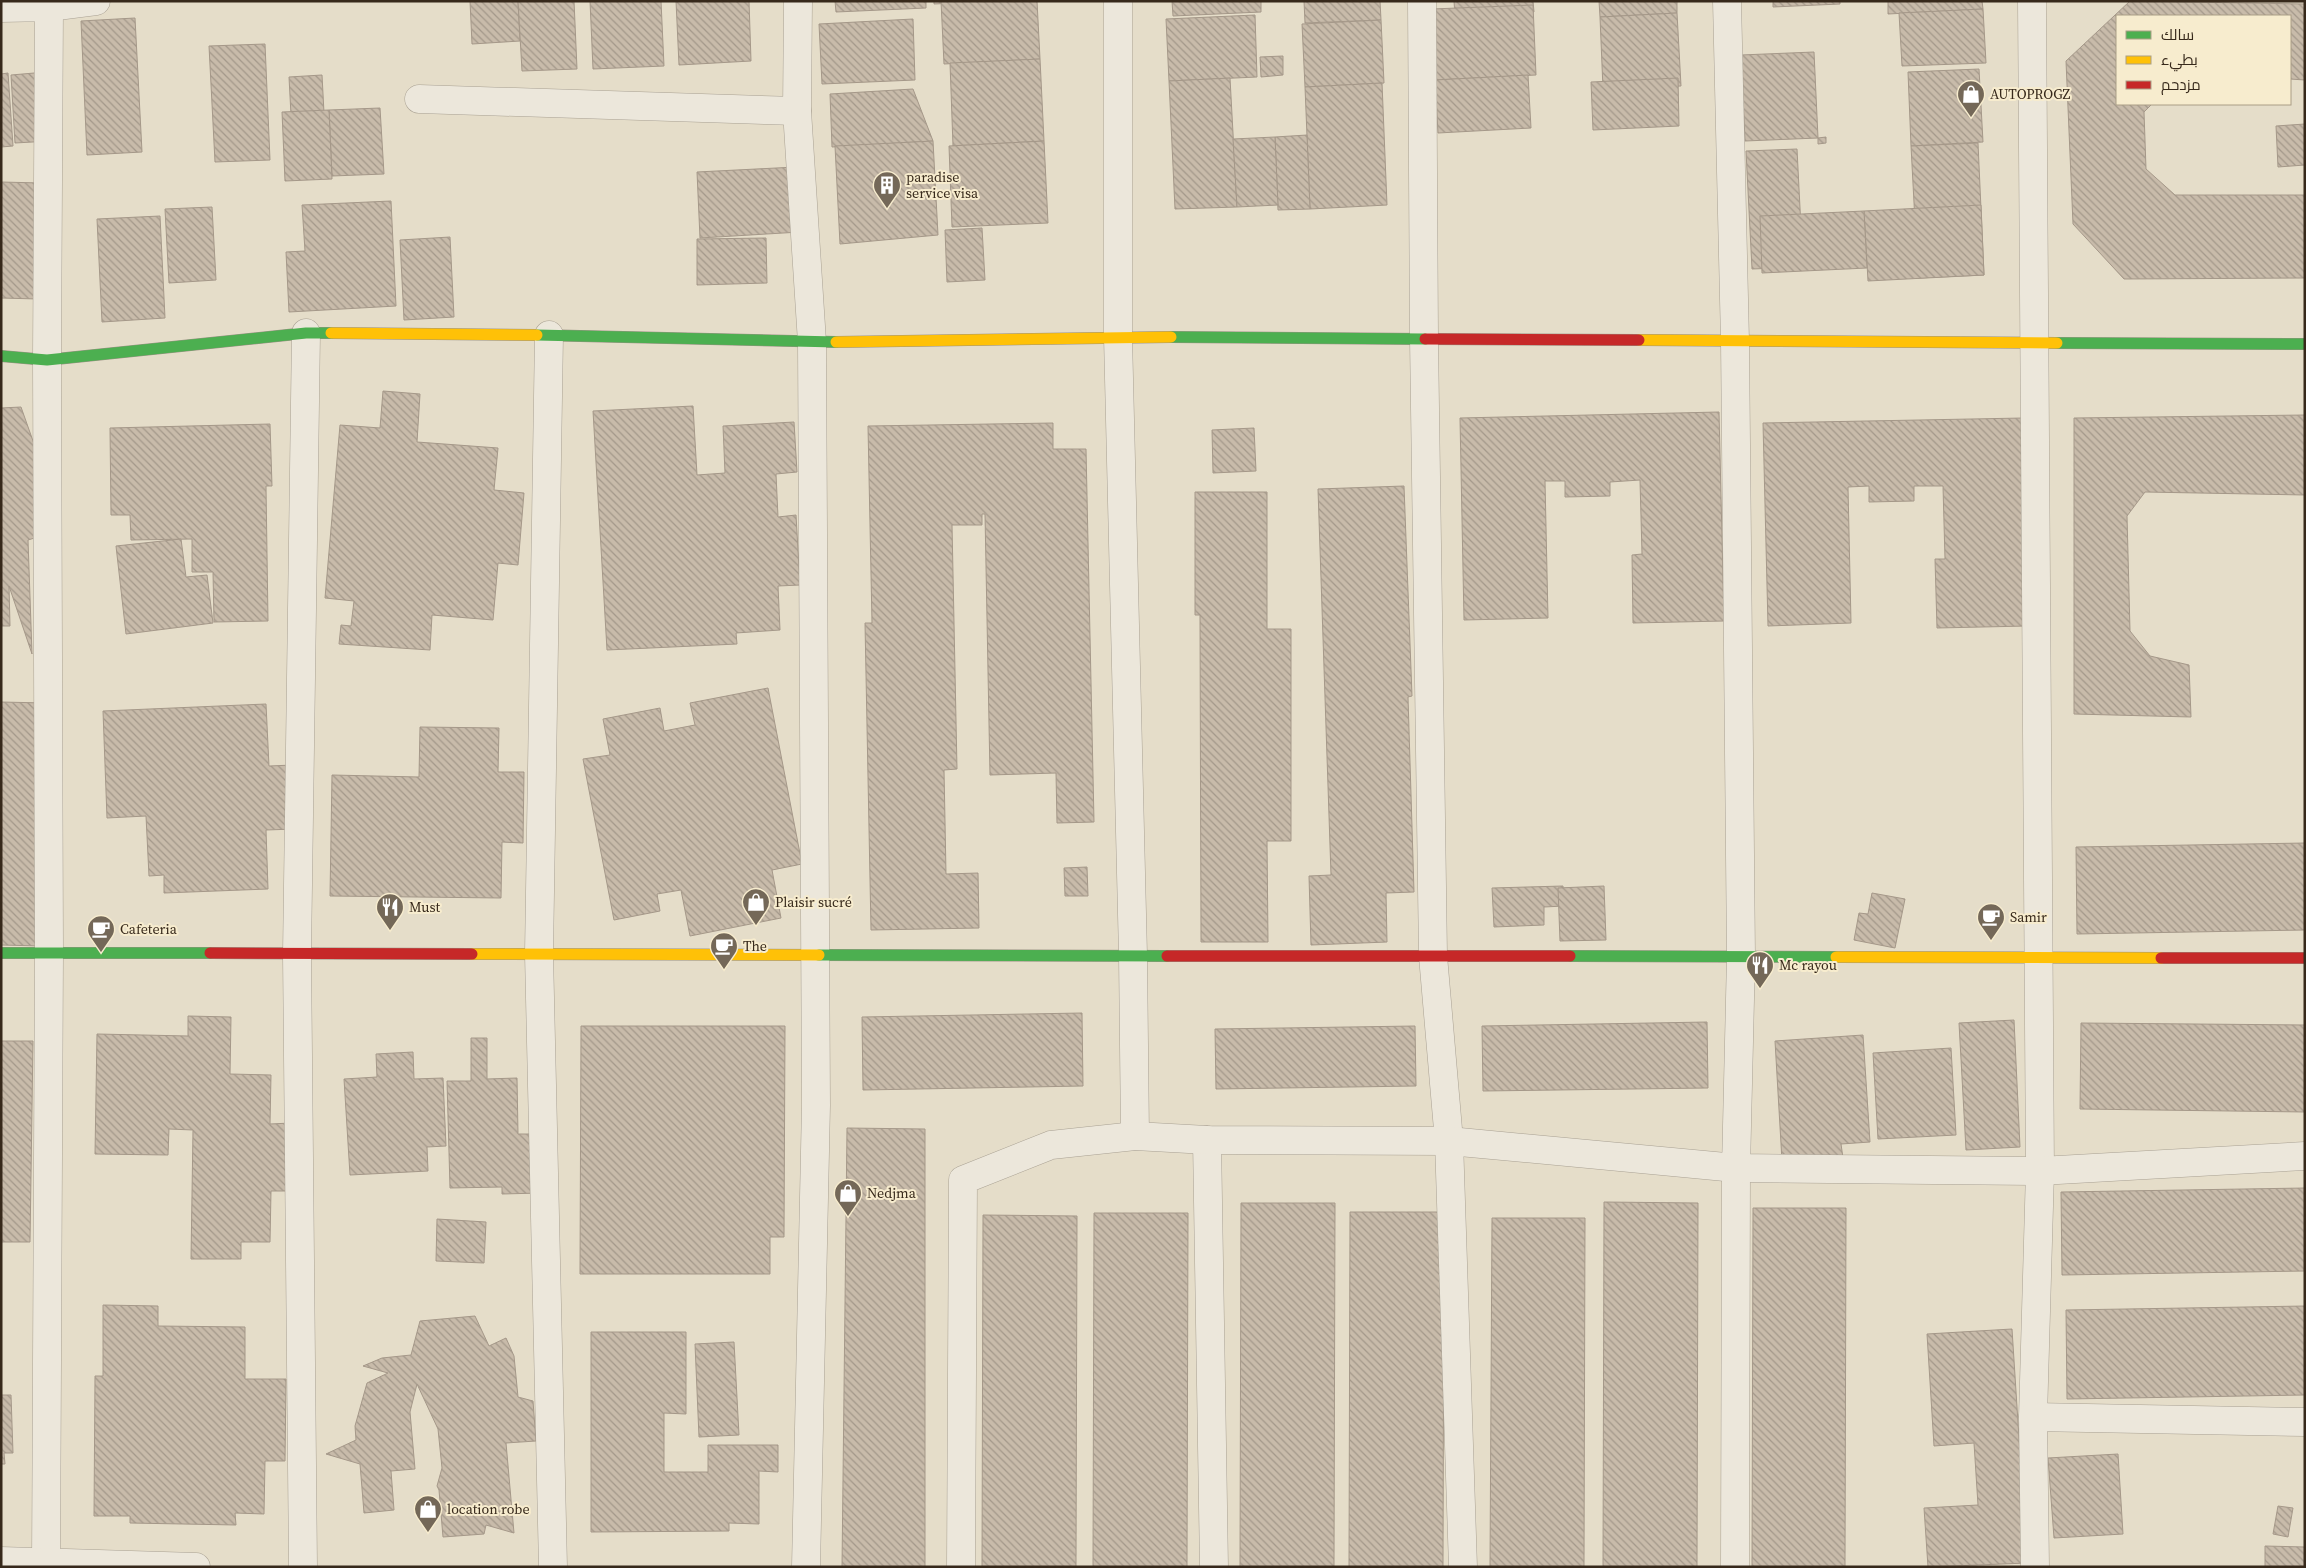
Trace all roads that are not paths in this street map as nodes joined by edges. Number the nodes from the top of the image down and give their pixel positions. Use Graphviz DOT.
graph roads {
  1 [pos="96,1"];
  2 [pos="798,1"];
  3 [pos="1118,1"];
  4 [pos="1422,1"];
  5 [pos="1727,1"];
  6 [pos="2032,1"];
  7 [pos="49,7"];
  8 [pos="1,8"];
  9 [pos="419,99"];
  10 [pos="797,111"];
  11 [pos="306,333"];
  12 [pos="549,335"];
  13 [pos="1118,338"];
  14 [pos="1424,340"];
  15 [pos="1735,341"];
  16 [pos="812,342"];
  17 [pos="2034,343"];
  18 [pos="2305,344"];
  19 [pos="1,356"];
  20 [pos="47,360"];
  21 [pos="1,953"];
  22 [pos="49,953"];
  23 [pos="297,954"];
  24 [pos="539,954"];
  25 [pos="1133,955"];
  26 [pos="815,956"];
  27 [pos="1433,956"];
  28 [pos="1741,956"];
  29 [pos="2038,957"];
  30 [pos="2305,958"];
  31 [pos="1135,1136"];
  32 [pos="1207,1140"];
  33 [pos="1449,1141"];
  34 [pos="2305,1156"];
  35 [pos="1736,1168"];
  36 [pos="2040,1171"];
  37 [pos="2033,1417"];
  38 [pos="2305,1422"];
  39 [pos="1,1562"];
  40 [pos="46,1564"];
  41 [pos="196,1567"];
  42 [pos="302,1567"];
  43 [pos="553,1567"];
  44 [pos="806,1567"];
  45 [pos="961,1567"];
  46 [pos="1214,1567"];
  47 [pos="1462,1567"];
  48 [pos="1735,1567"];
  49 [pos="2035,1567"];
  1 -- 7 [label="street"];
  2 -- 10 [label="street"];
  3 -- 13 [label="street"];
  4 -- 14 [label="street"];
  5 -- 15 [label="street"];
  6 -- 17 [label="street"];
  7 -- 8 [label="street"];
  7 -- 20 [label="street"];
  9 -- 10 [label="street"];
  10 -- 16 [label="street"];
  11 -- 12 [label="street"];
  11 -- 20 [label="street"];
  11 -- 23 [label="street"];
  12 -- 16 [label="street"];
  12 -- 24 [label="street"];
  13 -- 14 [label="street"];
  13 -- 16 [label="street"];
  13 -- 25 [label="street"];
  14 -- 15 [label="street"];
  14 -- 27 [label="street"];
  15 -- 17 [label="street"];
  15 -- 28 [label="street"];
  16 -- 26 [label="street"];
  17 -- 18 [label="street"];
  17 -- 29 [label="street"];
  19 -- 20 [label="street"];
  20 -- 22 [label="street"];
  21 -- 22 [label="street"];
  22 -- 23 [label="street"];
  22 -- 40 [label="street"];
  23 -- 24 [label="street"];
  23 -- 42 [label="street"];
  24 -- 26 [label="street"];
  24 -- 43 [label="street"];
  25 -- 26 [label="street"];
  25 -- 27 [label="street"];
  25 -- 31 [label="street"];
  26 -- 44 [label="street"];
  27 -- 28 [label="street"];
  27 -- 33 [label="street"];
  28 -- 29 [label="street"];
  28 -- 35 [label="street"];
  29 -- 30 [label="street"];
  29 -- 36 [label="street"];
  31 -- 32 [label="street"];
  31 -- 45 [label="street"];
  32 -- 33 [label="street"];
  32 -- 46 [label="street"];
  33 -- 35 [label="street"];
  33 -- 47 [label="street"];
  34 -- 36 [label="street"];
  35 -- 36 [label="street"];
  35 -- 48 [label="street"];
  36 -- 37 [label="street"];
  37 -- 38 [label="street"];
  37 -- 49 [label="street"];
  39 -- 40 [label="street"];
  40 -- 41 [label="street"];
}
